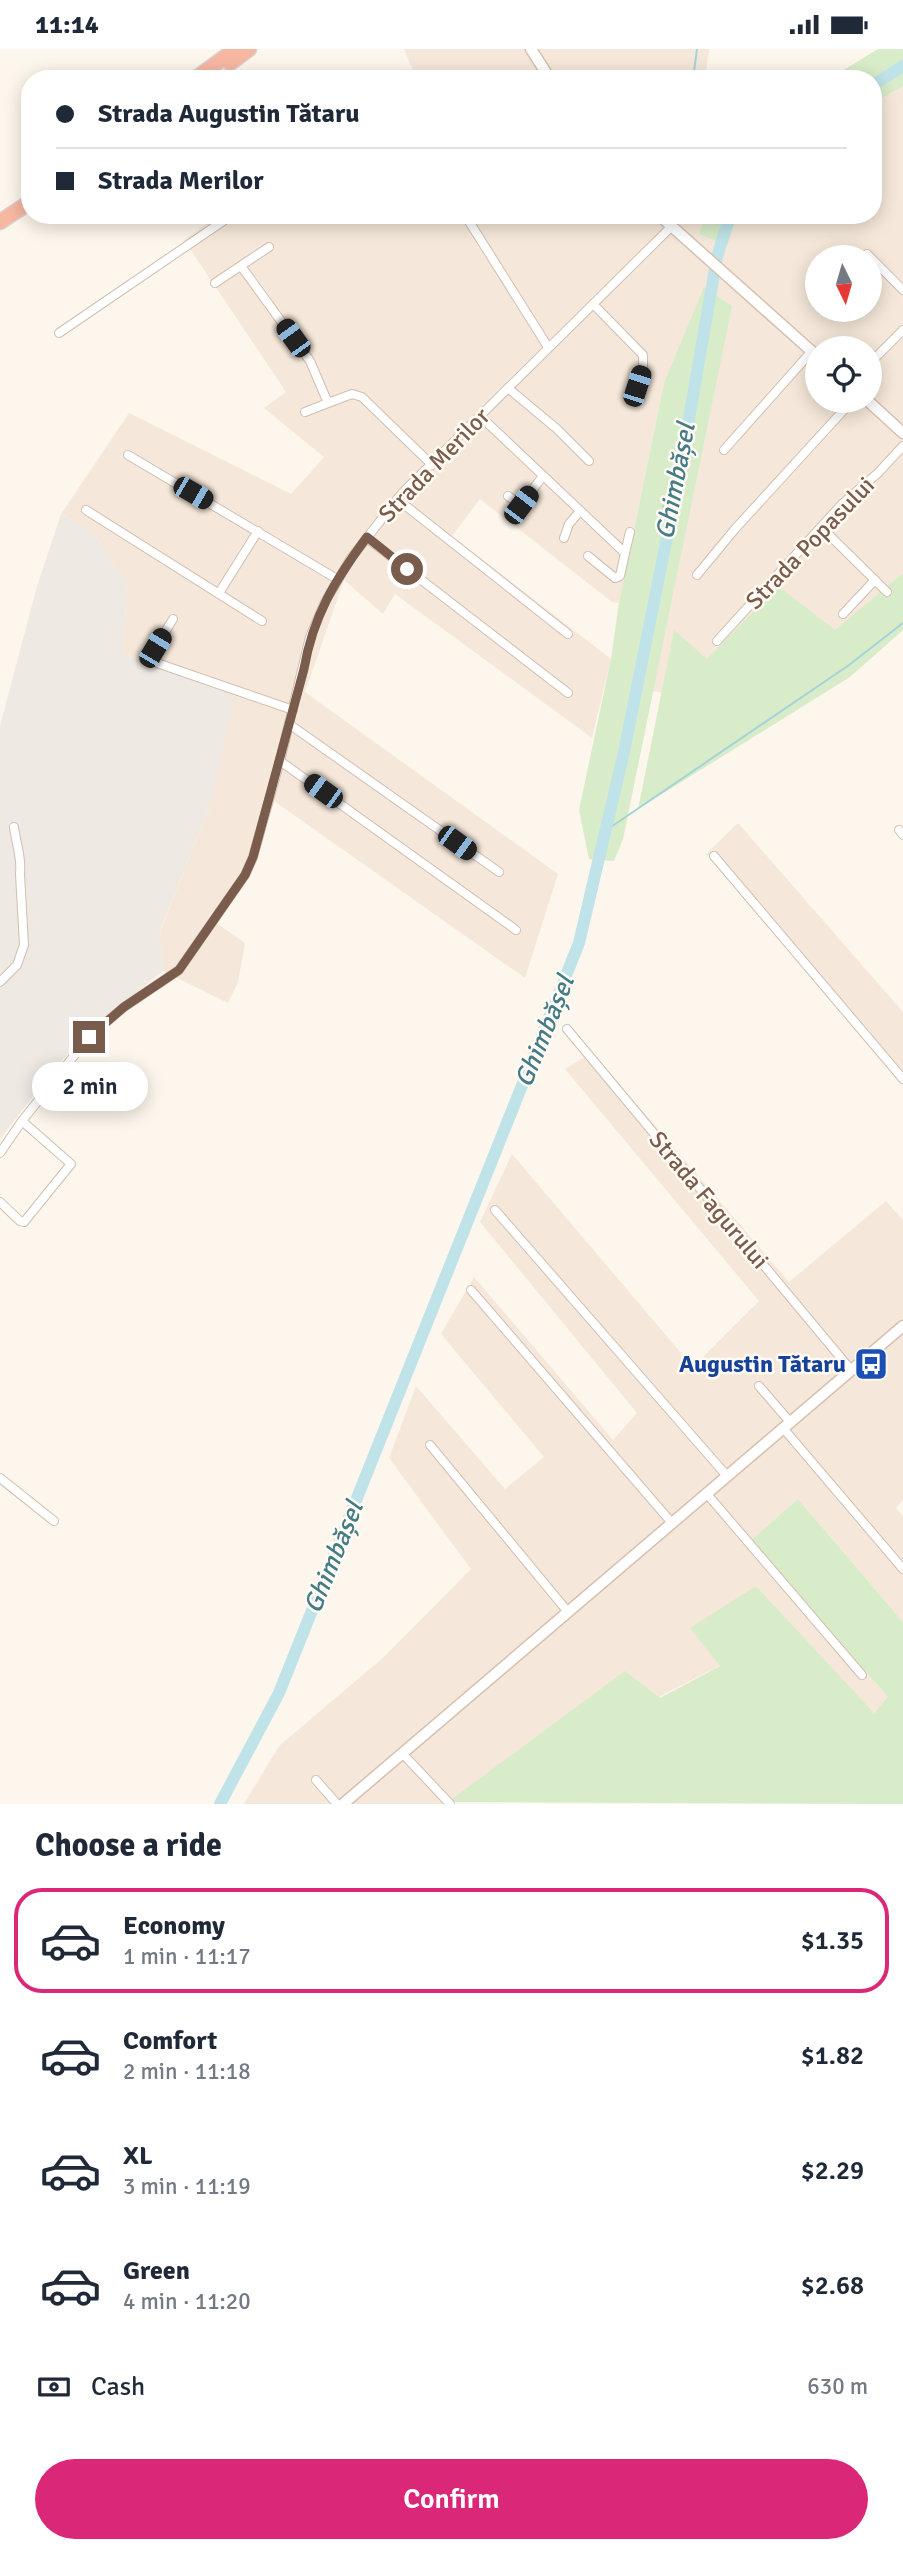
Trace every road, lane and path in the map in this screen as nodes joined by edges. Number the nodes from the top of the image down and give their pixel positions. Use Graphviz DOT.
graph roads {
  1 [pos="236,49"];
  2 [pos="249,49"];
  3 [pos="531,49"];
  4 [pos="207,70"];
  5 [pos="221,70"];
  6 [pos="544,70"];
  7 [pos="21,198"];
  8 [pos="21,208"];
  9 [pos="0,211"];
  10 [pos="0,222"];
  11 [pos="219,224"];
  12 [pos="471,224"];
  13 [pos="668,224"];
  14 [pos="671,227"];
  15 [pos="269,247"];
  16 [pos="241,266"];
  17 [pos="882,269"];
  18 [pos="215,283"];
  19 [pos="903,290"];
  20 [pos="593,304"];
  21 [pos="903,330"];
  22 [pos="60,333"];
  23 [pos="805,345"];
  24 [pos="548,347"];
  25 [pos="882,351"];
  26 [pos="805,365"];
  27 [pos="637,386"];
  28 [pos="508,388"];
  29 [pos="328,404"];
  30 [pos="304,412"];
  31 [pos="841,413"];
  32 [pos="881,413"];
  33 [pos="480,416"];
  34 [pos="903,433"];
  35 [pos="903,446"];
  36 [pos="724,450"];
  37 [pos="128,455"];
  38 [pos="589,461"];
  39 [pos="432,465"];
  40 [pos="543,476"];
  41 [pos="508,496"];
  42 [pos="397,499"];
  43 [pos="86,510"];
  44 [pos="580,511"];
  45 [pos="821,527"];
  46 [pos="258,531"];
  47 [pos="630,532"];
  48 [pos="367,537"];
  49 [pos="565,538"];
  50 [pos="625,554"];
  51 [pos="588,556"];
  52 [pos="697,575"];
  53 [pos="337,579"];
  54 [pos="875,580"];
  55 [pos="887,591"];
  56 [pos="219,593"];
  57 [pos="843,614"];
  58 [pos="173,619"];
  59 [pos="262,621"];
  60 [pos="568,634"];
  61 [pos="717,641"];
  62 [pos="568,693"];
  63 [pos="293,710"];
  64 [pos="289,724"];
  65 [pos="280,761"];
  66 [pos="14,827"];
  67 [pos="714,856"];
  68 [pos="499,873"];
  69 [pos="516,930"];
  70 [pos="0,982"];
  71 [pos="567,1029"];
  72 [pos="903,1079"];
  73 [pos="22,1121"];
  74 [pos="0,1153"];
  75 [pos="0,1202"];
  76 [pos="495,1210"];
  77 [pos="471,1290"];
  78 [pos="903,1327"];
  79 [pos="851,1370"];
  80 [pos="759,1387"];
  81 [pos="786,1425"];
  82 [pos="430,1445"];
  83 [pos="727,1476"];
  84 [pos="0,1478"];
  85 [pos="707,1493"];
  86 [pos="54,1521"];
  87 [pos="672,1523"];
  88 [pos="903,1569"];
  89 [pos="568,1612"];
  90 [pos="862,1675"];
  91 [pos="403,1754"];
  92 [pos="316,1780"];
  93 [pos="337,1804"];
  94 [pos="343,1804"];
  95 [pos="450,1804"];
  1 -- 4 [label="highway"];
  2 -- 5 [label="highway"];
  3 -- 6 [label="street"];
  7 -- 9 [label="highway"];
  8 -- 10 [label="highway"];
  11 -- 22 [label="street"];
  12 -- 24 [label="street"];
  13 -- 14 [label="street"];
  14 -- 20 [label="street, Strada Merilor"];
  14 -- 23 [label="street"];
  15 -- 16 [label="street"];
  16 -- 18 [label="street"];
  16 -- 29 [label="street"];
  17 -- 19 [label="street"];
  20 -- 24 [label="street, Strada Merilor"];
  20 -- 27 [label="street"];
  21 -- 25 [label="street"];
  24 -- 28 [label="street, Strada Merilor"];
  26 -- 36 [label="street"];
  28 -- 33 [label="street, Strada Merilor"];
  28 -- 38 [label="street"];
  29 -- 30 [label="street"];
  29 -- 39 [label="street"];
  31 -- 52 [label="street"];
  32 -- 34 [label="street"];
  33 -- 39 [label="street, Strada Merilor"];
  33 -- 40 [label="street"];
  35 -- 45 [label="street, Strada Popasului"];
  37 -- 46 [label="street"];
  39 -- 42 [label="street, Strada Merilor"];
  40 -- 41 [label="street"];
  40 -- 44 [label="street"];
  42 -- 48 [label="street, Strada Merilor"];
  42 -- 60 [label="street"];
  43 -- 56 [label="street"];
  44 -- 49 [label="street"];
  44 -- 50 [label="street"];
  45 -- 54 [label="street"];
  45 -- 61 [label="street, Strada Popasului"];
  46 -- 53 [label="street"];
  46 -- 56 [label="street"];
  47 -- 50 [label="street"];
  48 -- 53 [label="street, Strada Merilor"];
  48 -- 62 [label="street"];
  50 -- 51 [label="street"];
  53 -- 63 [label="street, Strada Merilor"];
  54 -- 55 [label="street"];
  54 -- 57 [label="street"];
  56 -- 59 [label="street"];
  58 -- 63 [label="street"];
  63 -- 64 [label="street, Strada Merilor"];
  64 -- 65 [label="street, Strada Merilor"];
  64 -- 68 [label="street"];
  65 -- 69 [label="street"];
  65 -- 73 [label="street, Strada Merilor"];
  66 -- 70 [label="street"];
  67 -- 72 [label="street"];
  71 -- 79 [label="street, Strada Fagurului"];
  73 -- 74 [label="street, Strada Merilor"];
  73 -- 75 [label="street"];
  76 -- 83 [label="street"];
  77 -- 87 [label="street"];
  78 -- 79 [label="street"];
  79 -- 81 [label="street"];
  80 -- 81 [label="street"];
  81 -- 83 [label="street"];
  81 -- 88 [label="street"];
  82 -- 89 [label="street"];
  83 -- 85 [label="street"];
  84 -- 86 [label="street"];
  85 -- 87 [label="street"];
  85 -- 90 [label="street"];
  87 -- 89 [label="street"];
  89 -- 91 [label="street"];
  91 -- 94 [label="street"];
  91 -- 95 [label="street"];
  92 -- 93 [label="street"];
}
